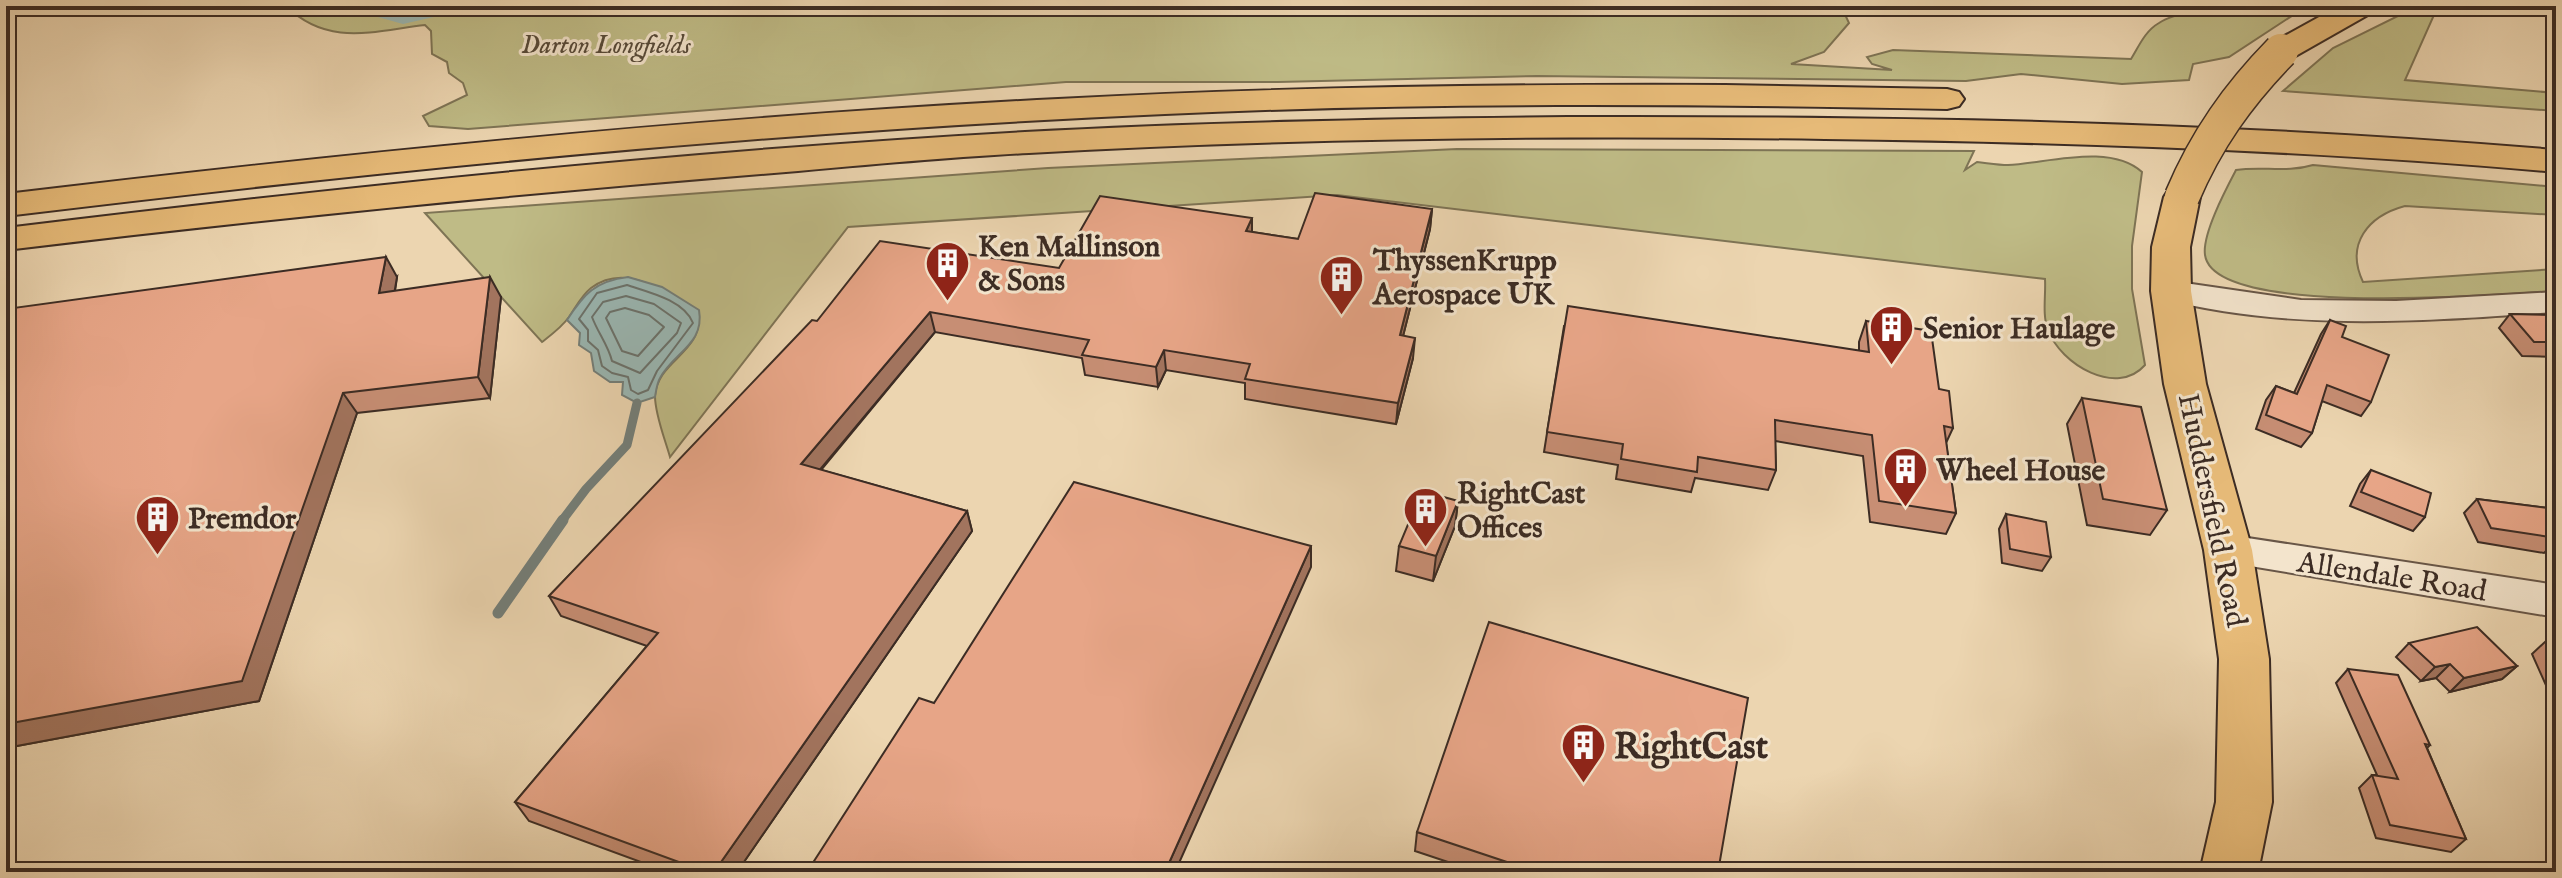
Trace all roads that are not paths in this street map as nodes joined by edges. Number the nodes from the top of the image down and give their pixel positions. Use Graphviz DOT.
graph roads {
  1 [pos="2362,6"];
  2 [pos="2556,130"];
  3 [pos="2556,161"];
  4 [pos="6,205"];
  5 [pos="6,239"];
  6 [pos="2171,291"];
  7 [pos="2556,302"];
  8 [pos="2228,550"];
  9 [pos="2556,601"];
  10 [pos="2229,872"];
  1 -- 6 [label="highway, Huddersfield Road, bridge"];
  2 -- 4 [label="highway"];
  3 -- 5 [label="highway"];
  6 -- 7 [label="street"];
  6 -- 8 [label="highway, Huddersfield Road"];
  8 -- 9 [label="street, Allendale Road"];
  8 -- 10 [label="highway, Huddersfield Road"];
}
